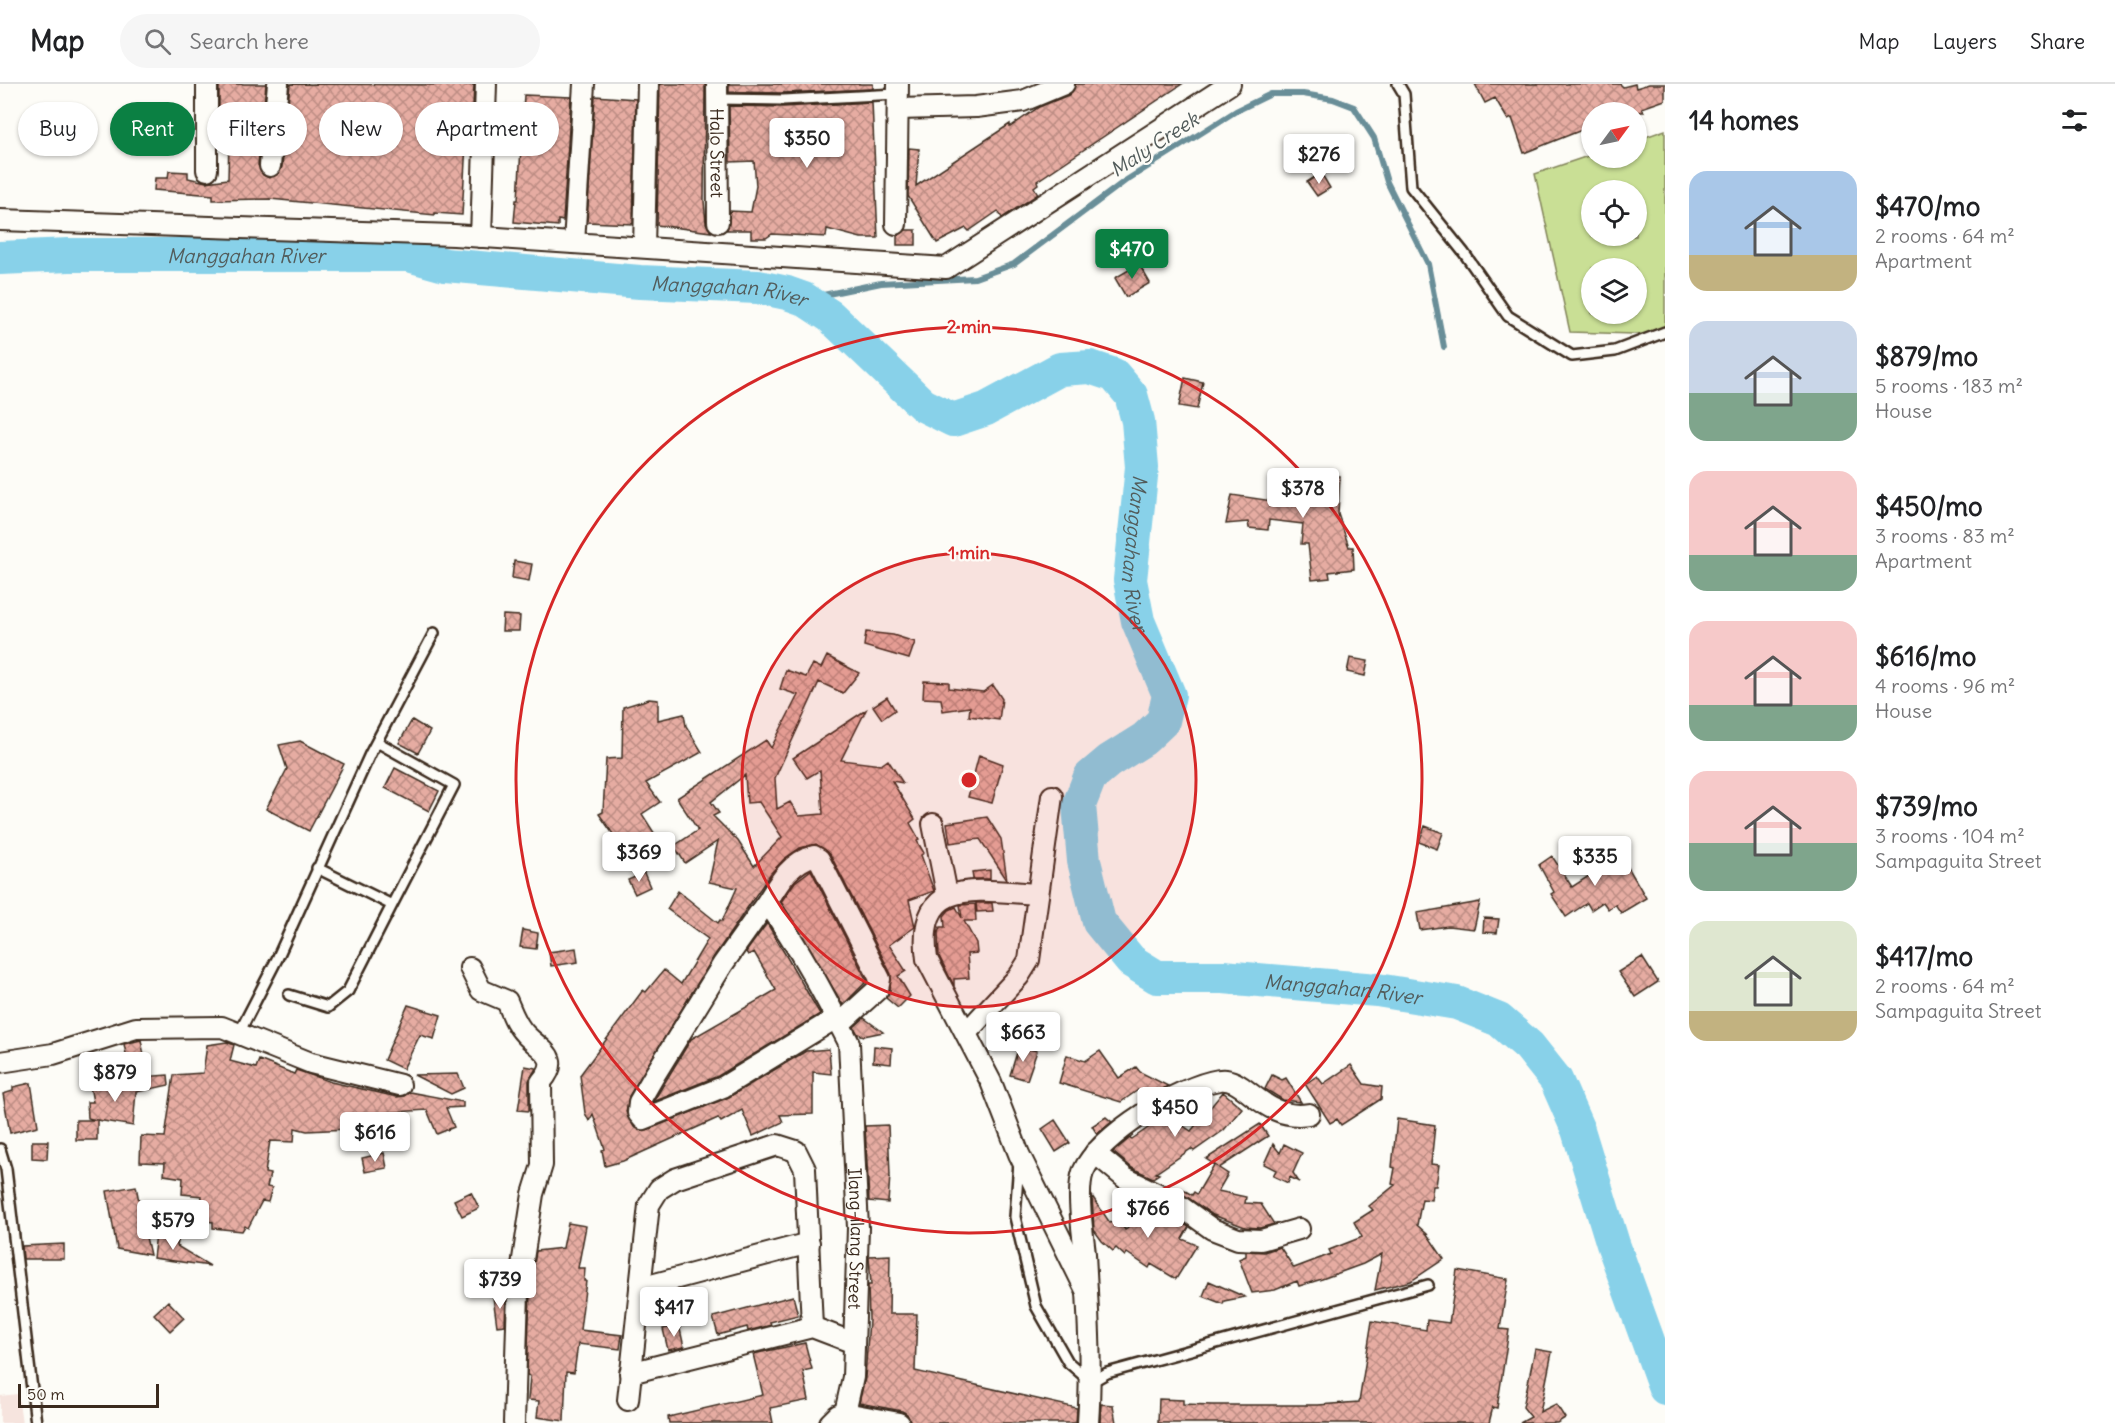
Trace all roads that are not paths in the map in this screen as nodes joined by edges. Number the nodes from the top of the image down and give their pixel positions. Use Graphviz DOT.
graph roads {
  1 [pos="207,84"];
  2 [pos="278,84"];
  3 [pos="486,84"];
  4 [pos="584,84"];
  5 [pos="648,84"];
  6 [pos="1064,84"];
  7 [pos="1230,84"];
  8 [pos="1398,84"];
  9 [pos="717,91"];
  10 [pos="898,96"];
  11 [pos="270,166"];
  12 [pos="207,170"];
  13 [pos="0,220"];
  14 [pos="718,222"];
  15 [pos="896,224"];
  16 [pos="481,237"];
  17 [pos="574,243"];
  18 [pos="644,247"];
  19 [pos="1665,332"];
  20 [pos="434,633"];
  21 [pos="377,742"];
  22 [pos="1052,796"];
  23 [pos="933,824"];
  24 [pos="317,868"];
  25 [pos="947,894"];
  26 [pos="1038,894"];
  27 [pos="767,902"];
  28 [pos="392,905"];
  29 [pos="470,968"];
  30 [pos="289,995"];
  31 [pos="836,1018"];
  32 [pos="239,1033"];
  33 [pos="966,1033"];
  34 [pos="0,1062"];
  35 [pos="400,1085"];
  36 [pos="1309,1114"];
  37 [pos="0,1149"];
  38 [pos="1095,1153"];
  39 [pos="1019,1154"];
  40 [pos="1299,1229"];
  41 [pos="809,1243"];
  42 [pos="1428,1285"];
  43 [pos="640,1288"];
  44 [pos="1087,1292"];
  45 [pos="812,1327"];
  46 [pos="854,1343"];
  47 [pos="630,1373"];
  48 [pos="1091,1382"];
  49 [pos="628,1400"];
  50 [pos="832,1420"];
  51 [pos="36,1423"];
  52 [pos="514,1423"];
  53 [pos="899,1423"];
  54 [pos="1088,1423"];
  1 -- 12 [label="street"];
  2 -- 11 [label="street"];
  3 -- 16 [label="street"];
  4 -- 17 [label="street"];
  5 -- 18 [label="street"];
  6 -- 10 [label="street"];
  7 -- 18 [label="street"];
  8 -- 19 [label="lane"];
  9 -- 10 [label="lane"];
  9 -- 14 [label="street, Halo Street"];
  10 -- 15 [label="street"];
  13 -- 16 [label="street"];
  16 -- 17 [label="street"];
  17 -- 18 [label="street"];
  20 -- 21 [label="lane"];
  21 -- 24 [label="lane"];
  21 -- 28 [label="lane"];
  22 -- 26 [label="street"];
  23 -- 25 [label="street"];
  24 -- 28 [label="lane"];
  24 -- 32 [label="lane"];
  25 -- 26 [label="street"];
  25 -- 33 [label="street"];
  26 -- 33 [label="street"];
  27 -- 31 [label="street"];
  27 -- 31 [label="street"];
  27 -- 31 [label="street"];
  28 -- 30 [label="lane"];
  29 -- 52 [label="street"];
  31 -- 46 [label="street, Ilang-ilang Street"];
  32 -- 34 [label="street"];
  32 -- 35 [label="street"];
  33 -- 39 [label="street"];
  36 -- 38 [label="street"];
  37 -- 51 [label="lane"];
  38 -- 40 [label="street"];
  38 -- 44 [label="street"];
  39 -- 44 [label="street"];
  39 -- 48 [label="lane"];
  41 -- 43 [label="street"];
  41 -- 43 [label="street"];
  41 -- 45 [label="street"];
  42 -- 48 [label="lane"];
  43 -- 47 [label="street"];
  44 -- 48 [label="street"];
  45 -- 46 [label="street"];
  45 -- 47 [label="street"];
  46 -- 50 [label="street, Ilang-ilang Street"];
  47 -- 49 [label="street"];
  48 -- 54 [label="street"];
  50 -- 53 [label="street"];
}
